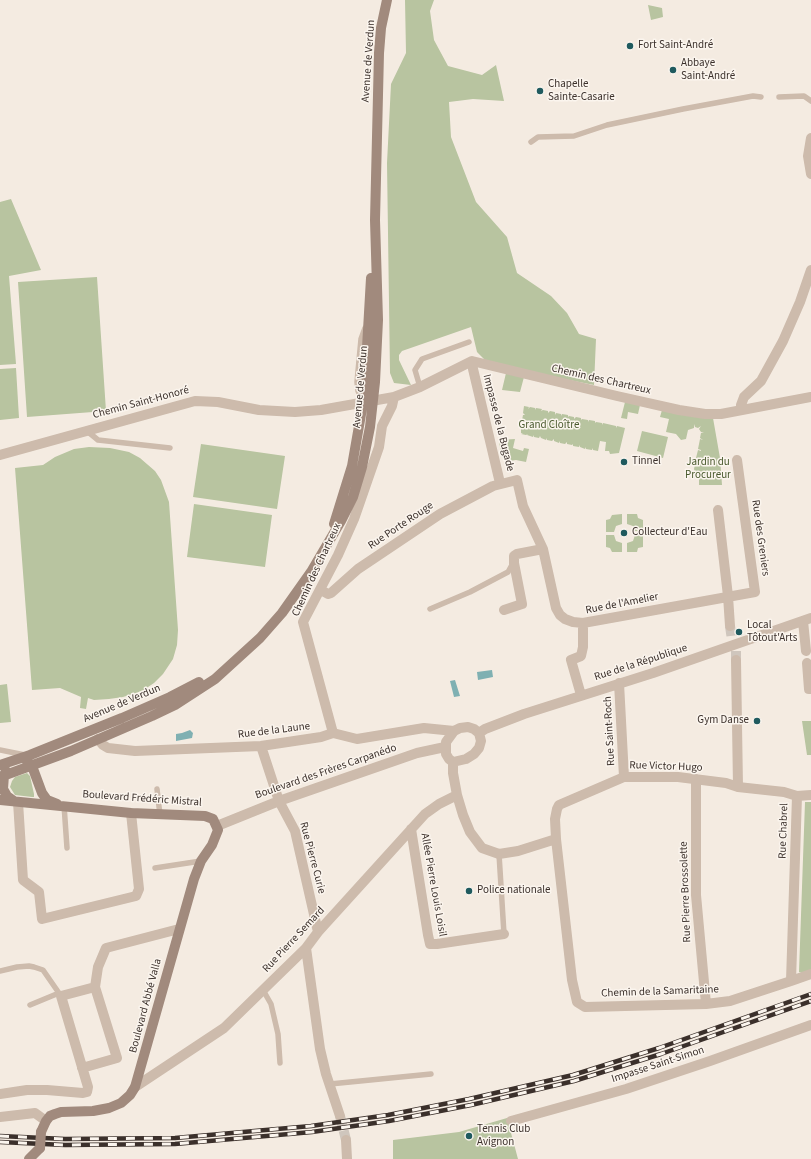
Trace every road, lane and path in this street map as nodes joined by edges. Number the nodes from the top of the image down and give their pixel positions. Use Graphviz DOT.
graph roads {
  1 [pos="387,0"];
  2 [pos="761,97"];
  3 [pos="779,97"];
  4 [pos="811,101"];
  5 [pos="811,138"];
  6 [pos="531,142"];
  7 [pos="811,174"];
  8 [pos="375,220"];
  9 [pos="811,270"];
  10 [pos="469,342"];
  11 [pos="473,369"];
  12 [pos="420,387"];
  13 [pos="811,397"];
  14 [pos="394,398"];
  15 [pos="374,401"];
  16 [pos="363,403"];
  17 [pos="742,410"];
  18 [pos="86,430"];
  19 [pos="170,448"];
  20 [pos="0,455"];
  21 [pos="737,460"];
  22 [pos="500,483"];
  23 [pos="718,510"];
  24 [pos="326,546"];
  25 [pos="543,549"];
  26 [pos="514,563"];
  27 [pos="321,590"];
  28 [pos="728,596"];
  29 [pos="430,609"];
  30 [pos="504,610"];
  31 [pos="807,620"];
  32 [pos="583,623"];
  33 [pos="730,626"];
  34 [pos="735,649"];
  35 [pos="806,651"];
  36 [pos="233,662"];
  37 [pos="807,663"];
  38 [pos="619,683"];
  39 [pos="811,689"];
  40 [pos="582,695"];
  41 [pos="454,731"];
  42 [pos="333,733"];
  43 [pos="479,733"];
  44 [pos="98,739"];
  45 [pos="261,746"];
  46 [pos="445,747"];
  47 [pos="0,750"];
  48 [pos="29,761"];
  49 [pos="454,762"];
  50 [pos="0,765"];
  51 [pos="2,776"];
  52 [pos="624,777"];
  53 [pos="696,779"];
  54 [pos="738,787"];
  55 [pos="158,789"];
  56 [pos="457,795"];
  57 [pos="797,796"];
  58 [pos="811,796"];
  59 [pos="0,800"];
  60 [pos="279,801"];
  61 [pos="16,802"];
  62 [pos="62,805"];
  63 [pos="131,813"];
  64 [pos="160,815"];
  65 [pos="217,826"];
  66 [pos="411,830"];
  67 [pos="556,839"];
  68 [pos="67,848"];
  69 [pos="499,854"];
  70 [pos="201,861"];
  71 [pos="155,868"];
  72 [pos="179,929"];
  73 [pos="318,932"];
  74 [pos="504,934"];
  75 [pos="306,948"];
  76 [pos="0,971"];
  77 [pos="811,974"];
  78 [pos="572,980"];
  79 [pos="791,981"];
  80 [pos="95,987"];
  81 [pos="262,990"];
  82 [pos="60,994"];
  83 [pos="30,1004"];
  84 [pos="706,1004"];
  85 [pos="811,1025"];
  86 [pos="280,1064"];
  87 [pos="82,1068"];
  88 [pos="431,1074"];
  89 [pos="330,1084"];
  90 [pos="135,1087"];
  91 [pos="0,1094"];
  92 [pos="340,1116"];
  93 [pos="0,1117"];
  94 [pos="46,1121"];
  95 [pos="511,1121"];
  96 [pos="346,1140"];
  97 [pos="40,1148"];
  98 [pos="29,1159"];
  99 [pos="40,1159"];
  100 [pos="347,1159"];
  1 -- 8 [label="main road, Avenue de Verdun"];
  2 -- 6 [label="lane"];
  3 -- 4 [label="lane"];
  5 -- 7 [label="street"];
  8 -- 15 [label="main road, Avenue de Verdun"];
  8 -- 16 [label="main road, Avenue de Verdun"];
  9 -- 17 [label="street"];
  10 -- 12 [label="lane"];
  11 -- 22 [label="street, Impasse de la Bugade"];
  12 -- 14 [label="street, Chemin des Chartreux"];
  12 -- 17 [label="street, Chemin des Chartreux"];
  13 -- 17 [label="street, Chemin des Chartreux"];
  14 -- 15 [label="street, Chemin des Chartreux"];
  14 -- 27 [label="street, Chemin des Chartreux"];
  15 -- 16 [label="street, Chemin des Chartreux"];
  15 -- 24 [label="main road, Avenue de Verdun"];
  16 -- 18 [label="street, Chemin Saint-Honoré"];
  16 -- 24 [label="main road, Avenue de Verdun"];
  18 -- 19 [label="lane"];
  18 -- 20 [label="street, Chemin Saint-Honoré"];
  21 -- 28 [label="street, Rue des Greniers"];
  22 -- 25 [label="street, Rue de l'Amelier"];
  22 -- 27 [label="street, Rue Porte Rouge"];
  23 -- 28 [label="street"];
  24 -- 36 [label="main road, Avenue de Verdun"];
  25 -- 26 [label="street"];
  25 -- 32 [label="street, Rue de l'Amelier"];
  26 -- 29 [label="lane"];
  26 -- 30 [label="street"];
  27 -- 42 [label="street, Chemin des Chartreux"];
  28 -- 32 [label="street, Rue de l'Amelier"];
  28 -- 33 [label="street"];
  31 -- 34 [label="street, Rue de la République"];
  31 -- 35 [label="street"];
  32 -- 40 [label="street"];
  34 -- 38 [label="street, Rue de la République"];
  34 -- 54 [label="street"];
  36 -- 44 [label="main road, Avenue de Verdun"];
  36 -- 48 [label="main road, Avenue de Verdun"];
  37 -- 39 [label="street"];
  38 -- 40 [label="street, Rue de la République"];
  38 -- 52 [label="street, Rue Saint-Roch"];
  40 -- 43 [label="street, Rue de la République"];
  41 -- 42 [label="street, Rue de la Laune"];
  41 -- 43 [label="street"];
  41 -- 46 [label="street"];
  42 -- 45 [label="street, Rue de la Laune"];
  43 -- 49 [label="street"];
  44 -- 45 [label="street, Rue de la Laune"];
  44 -- 48 [label="main road, Avenue de Verdun"];
  45 -- 60 [label="street, Rue Pierre Curie"];
  46 -- 49 [label="street"];
  46 -- 60 [label="street, Boulevard des Frères Carpanédo"];
  47 -- 48 [label="lane"];
  48 -- 50 [label="main road"];
  48 -- 51 [label="main road"];
  48 -- 62 [label="main road, Boulevard Frédéric Mistral"];
  49 -- 56 [label="street"];
  51 -- 61 [label="main road"];
  52 -- 53 [label="street, Rue Victor Hugo"];
  52 -- 67 [label="street, Rue Victor Hugo"];
  53 -- 54 [label="street, Rue Victor Hugo"];
  53 -- 84 [label="street, Rue Pierre Brossolette"];
  54 -- 57 [label="street, Rue Chabrel"];
  55 -- 64 [label="lane"];
  56 -- 66 [label="street, Rue Pierre Semard"];
  56 -- 69 [label="street"];
  57 -- 58 [label="street"];
  57 -- 79 [label="street, Rue Chabrel"];
  59 -- 61 [label="main road, Boulevard Frédéric Mistral"];
  60 -- 65 [label="street, Boulevard des Frères Carpanédo"];
  60 -- 73 [label="street, Rue Pierre Curie"];
  61 -- 62 [label="main road, Boulevard Frédéric Mistral"];
  61 -- 63 [label="street"];
  62 -- 63 [label="main road, Boulevard Frédéric Mistral"];
  62 -- 68 [label="lane"];
  63 -- 64 [label="main road, Boulevard Frédéric Mistral"];
  64 -- 65 [label="main road, Boulevard Frédéric Mistral"];
  65 -- 70 [label="main road, Boulevard Abbé Valla"];
  66 -- 73 [label="street, Rue Pierre Semard"];
  66 -- 74 [label="street, Allée Pierre Louis Loisil"];
  67 -- 69 [label="street"];
  67 -- 78 [label="street, Rue Victor Hugo"];
  69 -- 74 [label="lane"];
  70 -- 71 [label="lane"];
  70 -- 72 [label="main road, Boulevard Abbé Valla"];
  72 -- 80 [label="street"];
  72 -- 90 [label="main road, Boulevard Abbé Valla"];
  73 -- 75 [label="street, Rue Pierre Semard"];
  75 -- 81 [label="street, Rue Pierre Semard"];
  75 -- 89 [label="street"];
  76 -- 82 [label="lane"];
  77 -- 79 [label="street, Chemin de la Samaritaine"];
  78 -- 84 [label="street, Chemin de la Samaritaine"];
  79 -- 84 [label="street, Chemin de la Samaritaine"];
  80 -- 82 [label="street"];
  80 -- 87 [label="street"];
  81 -- 86 [label="lane"];
  81 -- 90 [label="street, Rue Pierre Semard"];
  82 -- 83 [label="lane"];
  82 -- 87 [label="street"];
  85 -- 95 [label="street, Impasse Saint-Simon"];
  87 -- 91 [label="street"];
  88 -- 89 [label="lane"];
  89 -- 92 [label="street"];
  90 -- 94 [label="main road, Boulevard Abbé Valla"];
  93 -- 94 [label="street"];
  94 -- 97 [label="main road, bridge"];
  96 -- 100 [label="street"];
  97 -- 98 [label="main road"];
  97 -- 99 [label="main road"];
}
